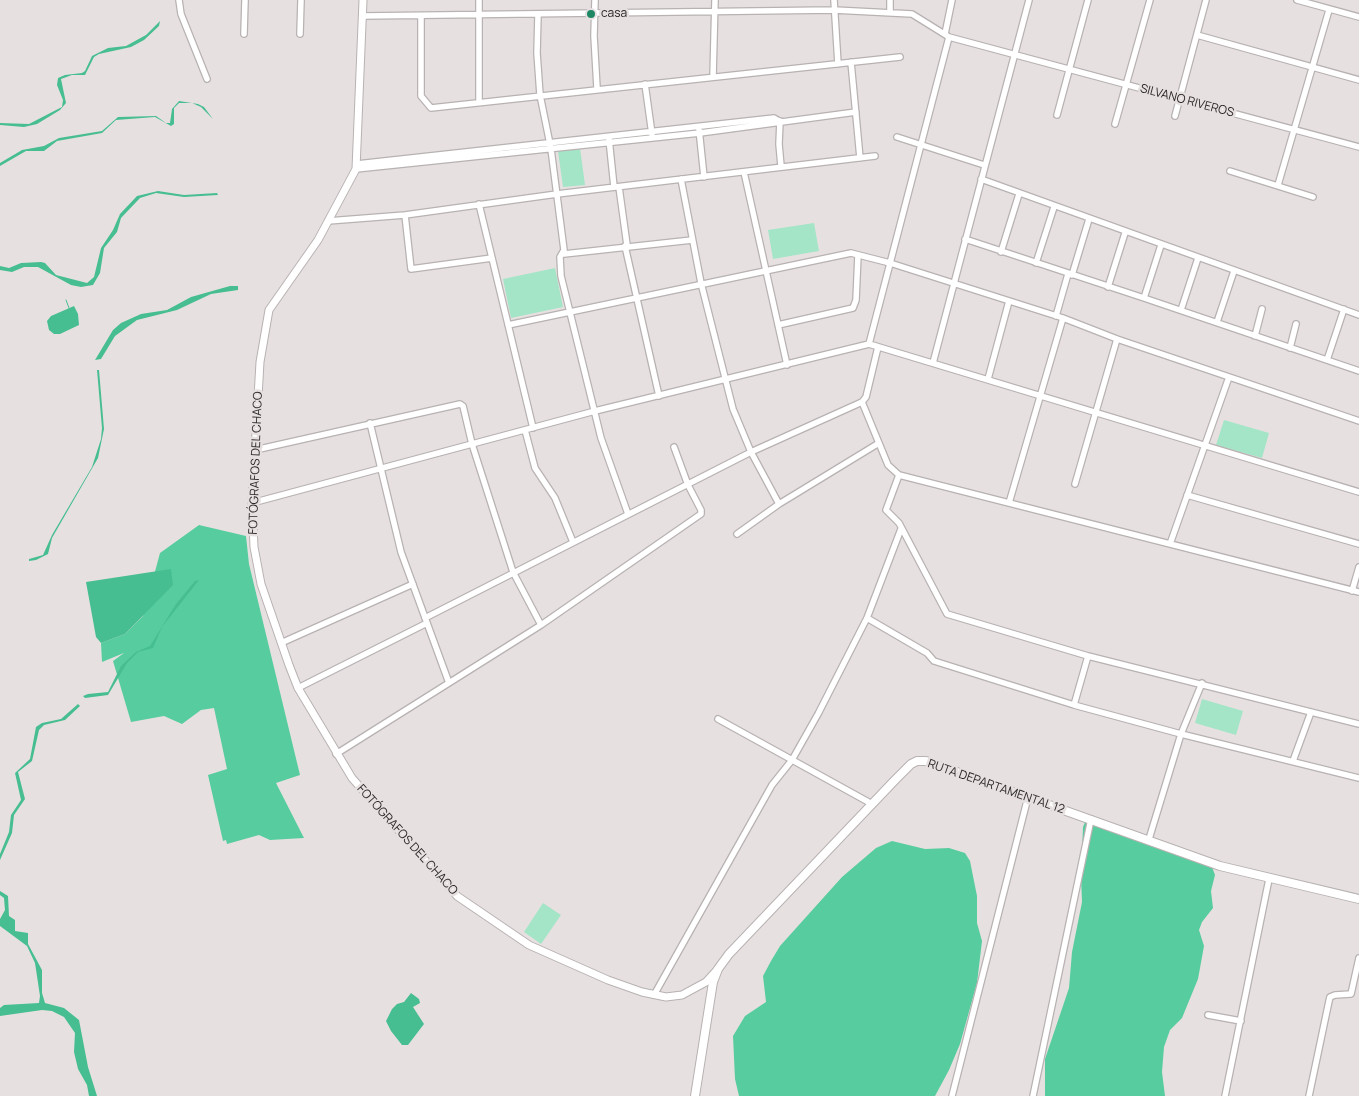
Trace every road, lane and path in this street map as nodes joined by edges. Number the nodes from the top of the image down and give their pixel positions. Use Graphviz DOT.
graph roads {
  1 [pos="179,0"];
  2 [pos="245,0"];
  3 [pos="302,0"];
  4 [pos="363,0"];
  5 [pos="478,0"];
  6 [pos="595,0"];
  7 [pos="715,0"];
  8 [pos="834,0"];
  9 [pos="890,0"];
  10 [pos="952,0"];
  11 [pos="1029,0"];
  12 [pos="1088,0"];
  13 [pos="1150,0"];
  14 [pos="1206,0"];
  15 [pos="1298,0"];
  16 [pos="834,10"];
  17 [pos="1329,10"];
  18 [pos="714,11"];
  19 [pos="890,12"];
  20 [pos="594,13"];
  21 [pos="538,15"];
  22 [pos="362,16"];
  23 [pos="421,16"];
  24 [pos="478,16"];
  25 [pos="1359,16"];
  26 [pos="244,34"];
  27 [pos="300,34"];
  28 [pos="1197,35"];
  29 [pos="947,36"];
  30 [pos="1015,53"];
  31 [pos="900,57"];
  32 [pos="851,62"];
  33 [pos="838,64"];
  34 [pos="1312,67"];
  35 [pos="1069,69"];
  36 [pos="713,77"];
  37 [pos="207,80"];
  38 [pos="1359,80"];
  39 [pos="645,84"];
  40 [pos="1126,84"];
  41 [pos="597,88"];
  42 [pos="540,95"];
  43 [pos="1180,99"];
  44 [pos="479,102"];
  45 [pos="856,112"];
  46 [pos="1057,115"];
  47 [pos="1175,116"];
  48 [pos="780,121"];
  49 [pos="1115,124"];
  50 [pos="699,130"];
  51 [pos="1294,130"];
  52 [pos="652,134"];
  53 [pos="897,137"];
  54 [pos="609,139"];
  55 [pos="921,145"];
  56 [pos="550,146"];
  57 [pos="1359,147"];
  58 [pos="875,156"];
  59 [pos="860,158"];
  60 [pos="984,165"];
  61 [pos="781,166"];
  62 [pos="357,167"];
  63 [pos="1230,171"];
  64 [pos="744,172"];
  65 [pos="704,177"];
  66 [pos="681,179"];
  67 [pos="980,179"];
  68 [pos="1278,185"];
  69 [pos="617,187"];
  70 [pos="557,194"];
  71 [pos="1019,194"];
  72 [pos="1314,197"];
  73 [pos="479,204"];
  74 [pos="1054,206"];
  75 [pos="405,215"];
  76 [pos="1089,219"];
  77 [pos="328,221"];
  78 [pos="1126,233"];
  79 [pos="965,239"];
  80 [pos="692,240"];
  81 [pos="626,245"];
  82 [pos="1161,245"];
  83 [pos="1002,252"];
  84 [pos="564,254"];
  85 [pos="858,255"];
  86 [pos="492,258"];
  87 [pos="1198,258"];
  88 [pos="890,263"];
  89 [pos="1036,263"];
  90 [pos="766,270"];
  91 [pos="1234,271"];
  92 [pos="1070,274"];
  93 [pos="701,283"];
  94 [pos="955,285"];
  95 [pos="1108,287"];
  96 [pos="636,297"];
  97 [pos="1144,298"];
  98 [pos="1009,300"];
  99 [pos="1344,309"];
  100 [pos="1181,310"];
  101 [pos="1262,310"];
  102 [pos="570,311"];
  103 [pos="1359,315"];
  104 [pos="1056,316"];
  105 [pos="1063,318"];
  106 [pos="1217,322"];
  107 [pos="1296,324"];
  108 [pos="508,325"];
  109 [pos="778,325"];
  110 [pos="1255,336"];
  111 [pos="1117,339"];
  112 [pos="869,344"];
  113 [pos="878,348"];
  114 [pos="1290,348"];
  115 [pos="1327,360"];
  116 [pos="933,363"];
  117 [pos="787,365"];
  118 [pos="1359,371"];
  119 [pos="1229,377"];
  120 [pos="988,379"];
  121 [pos="726,381"];
  122 [pos="658,396"];
  123 [pos="1041,396"];
  124 [pos="862,402"];
  125 [pos="594,412"];
  126 [pos="1096,413"];
  127 [pos="1359,421"];
  128 [pos="370,423"];
  129 [pos="533,428"];
  130 [pos="525,430"];
  131 [pos="879,443"];
  132 [pos="472,444"];
  133 [pos="1204,446"];
  134 [pos="674,447"];
  135 [pos="255,450"];
  136 [pos="751,452"];
  137 [pos="381,468"];
  138 [pos="899,475"];
  139 [pos="1075,484"];
  140 [pos="688,485"];
  141 [pos="1359,492"];
  142 [pos="1187,495"];
  143 [pos="252,503"];
  144 [pos="1009,503"];
  145 [pos="779,504"];
  146 [pos="628,514"];
  147 [pos="901,529"];
  148 [pos="737,534"];
  149 [pos="573,542"];
  150 [pos="1170,544"];
  151 [pos="1359,544"];
  152 [pos="1359,567"];
  153 [pos="513,572"];
  154 [pos="412,584"];
  155 [pos="1352,590"];
  156 [pos="1359,592"];
  157 [pos="867,618"];
  158 [pos="426,620"];
  159 [pos="541,625"];
  160 [pos="281,643"];
  161 [pos="1088,656"];
  162 [pos="449,683"];
  163 [pos="1202,683"];
  164 [pos="298,688"];
  165 [pos="1074,705"];
  166 [pos="1311,712"];
  167 [pos="718,719"];
  168 [pos="1359,724"];
  169 [pos="1181,734"];
  170 [pos="336,754"];
  171 [pos="792,760"];
  172 [pos="1293,761"];
  173 [pos="1359,778"];
  174 [pos="1028,797"];
  175 [pos="872,804"];
  176 [pos="1091,820"];
  177 [pos="1149,840"];
  178 [pos="1270,879"];
  179 [pos="1359,899"];
  180 [pos="1359,958"];
  181 [pos="718,969"];
  182 [pos="654,995"];
  183 [pos="1208,1015"];
  184 [pos="1241,1021"];
  185 [pos="695,1096"];
  186 [pos="952,1096"];
  187 [pos="1033,1096"];
  188 [pos="1225,1096"];
  189 [pos="1309,1096"];
  1 -- 37 [label="street"];
  2 -- 26 [label="street"];
  3 -- 27 [label="street"];
  4 -- 22 [label="street, FOTÓGRAFOS DEL CHACO"];
  5 -- 24 [label="street"];
  6 -- 20 [label="street"];
  7 -- 18 [label="street"];
  8 -- 16 [label="street"];
  9 -- 19 [label="street"];
  10 -- 29 [label="street"];
  11 -- 30 [label="street"];
  12 -- 35 [label="street"];
  13 -- 40 [label="street"];
  14 -- 28 [label="street"];
  15 -- 17 [label="street"];
  16 -- 18 [label="street, SILVANO RIVEROS"];
  16 -- 19 [label="street, SILVANO RIVEROS"];
  16 -- 33 [label="street"];
  17 -- 25 [label="street"];
  17 -- 34 [label="street"];
  18 -- 20 [label="street, SILVANO RIVEROS"];
  18 -- 36 [label="street"];
  19 -- 29 [label="street, SILVANO RIVEROS"];
  20 -- 21 [label="street, SILVANO RIVEROS"];
  20 -- 41 [label="street"];
  21 -- 24 [label="street, SILVANO RIVEROS"];
  21 -- 42 [label="street"];
  22 -- 23 [label="street, SILVANO RIVEROS"];
  22 -- 62 [label="street, FOTÓGRAFOS DEL CHACO"];
  23 -- 24 [label="street, SILVANO RIVEROS"];
  23 -- 44 [label="street"];
  24 -- 44 [label="street"];
  28 -- 34 [label="street"];
  28 -- 43 [label="street"];
  29 -- 30 [label="street, SILVANO RIVEROS"];
  29 -- 55 [label="street"];
  30 -- 35 [label="street, SILVANO RIVEROS"];
  30 -- 60 [label="street"];
  31 -- 32 [label="street"];
  32 -- 33 [label="street"];
  32 -- 45 [label="street"];
  33 -- 36 [label="street"];
  34 -- 38 [label="street"];
  34 -- 51 [label="street"];
  35 -- 40 [label="street, SILVANO RIVEROS"];
  35 -- 46 [label="street"];
  36 -- 39 [label="street"];
  39 -- 41 [label="street"];
  39 -- 52 [label="street"];
  40 -- 43 [label="street, SILVANO RIVEROS"];
  40 -- 49 [label="street"];
  41 -- 42 [label="street"];
  42 -- 44 [label="street"];
  42 -- 56 [label="street"];
  43 -- 47 [label="street"];
  43 -- 51 [label="street, SILVANO RIVEROS"];
  45 -- 48 [label="street"];
  45 -- 59 [label="street"];
  48 -- 50 [label="street"];
  48 -- 61 [label="street"];
  50 -- 52 [label="street"];
  50 -- 65 [label="street"];
  51 -- 57 [label="street, SILVANO RIVEROS"];
  51 -- 68 [label="street"];
  52 -- 54 [label="street"];
  53 -- 55 [label="street"];
  54 -- 56 [label="street"];
  54 -- 69 [label="street"];
  55 -- 60 [label="street"];
  55 -- 88 [label="street"];
  56 -- 62 [label="street"];
  56 -- 70 [label="street"];
  58 -- 59 [label="street"];
  59 -- 61 [label="street"];
  60 -- 67 [label="street"];
  61 -- 64 [label="street"];
  62 -- 77 [label="street, FOTÓGRAFOS DEL CHACO"];
  63 -- 68 [label="street"];
  64 -- 65 [label="street"];
  64 -- 90 [label="street"];
  65 -- 66 [label="street"];
  66 -- 69 [label="street"];
  66 -- 80 [label="street"];
  67 -- 71 [label="street"];
  67 -- 79 [label="street"];
  68 -- 72 [label="street"];
  69 -- 70 [label="street"];
  69 -- 81 [label="street"];
  70 -- 73 [label="street"];
  70 -- 84 [label="street"];
  71 -- 74 [label="street"];
  71 -- 83 [label="street"];
  73 -- 75 [label="street"];
  73 -- 86 [label="street"];
  74 -- 76 [label="street"];
  74 -- 89 [label="street"];
  75 -- 77 [label="street"];
  75 -- 86 [label="street"];
  76 -- 78 [label="street"];
  76 -- 92 [label="street"];
  77 -- 135 [label="street, FOTÓGRAFOS DEL CHACO"];
  78 -- 82 [label="street"];
  78 -- 95 [label="street"];
  79 -- 83 [label="street"];
  79 -- 94 [label="street"];
  80 -- 81 [label="street"];
  80 -- 93 [label="street"];
  81 -- 84 [label="street"];
  81 -- 96 [label="street"];
  82 -- 87 [label="street"];
  82 -- 97 [label="street"];
  83 -- 89 [label="street"];
  84 -- 102 [label="street"];
  85 -- 88 [label="street"];
  85 -- 90 [label="street"];
  85 -- 109 [label="street"];
  86 -- 108 [label="street"];
  87 -- 91 [label="street"];
  87 -- 100 [label="street"];
  88 -- 94 [label="street"];
  88 -- 112 [label="street"];
  89 -- 92 [label="street"];
  90 -- 93 [label="street"];
  90 -- 109 [label="street"];
  91 -- 99 [label="street"];
  91 -- 106 [label="street"];
  92 -- 95 [label="street"];
  92 -- 104 [label="street"];
  93 -- 96 [label="street"];
  93 -- 121 [label="street"];
  94 -- 98 [label="street"];
  94 -- 116 [label="street"];
  95 -- 97 [label="street"];
  96 -- 102 [label="street"];
  96 -- 122 [label="street"];
  97 -- 100 [label="street"];
  98 -- 104 [label="street"];
  98 -- 120 [label="street"];
  99 -- 103 [label="street"];
  99 -- 115 [label="street"];
  100 -- 106 [label="street"];
  101 -- 110 [label="street"];
  102 -- 108 [label="street"];
  102 -- 125 [label="street"];
  104 -- 105 [label="street"];
  105 -- 111 [label="street"];
  105 -- 123 [label="street"];
  106 -- 110 [label="street"];
  107 -- 114 [label="street"];
  108 -- 129 [label="street"];
  109 -- 117 [label="street"];
  110 -- 114 [label="street"];
  111 -- 119 [label="street"];
  111 -- 126 [label="street"];
  112 -- 113 [label="street"];
  112 -- 117 [label="street"];
  113 -- 116 [label="street"];
  113 -- 124 [label="street"];
  114 -- 115 [label="street"];
  115 -- 118 [label="street"];
  116 -- 120 [label="street"];
  117 -- 121 [label="street"];
  119 -- 127 [label="street"];
  119 -- 133 [label="street"];
  120 -- 123 [label="street"];
  121 -- 122 [label="street"];
  121 -- 136 [label="street"];
  122 -- 125 [label="street"];
  123 -- 126 [label="street"];
  123 -- 144 [label="street"];
  124 -- 131 [label="street"];
  124 -- 136 [label="street"];
  125 -- 129 [label="street"];
  125 -- 146 [label="street"];
  126 -- 133 [label="street"];
  126 -- 139 [label="street"];
  128 -- 132 [label="street"];
  128 -- 135 [label="street"];
  128 -- 137 [label="street"];
  129 -- 130 [label="street"];
  130 -- 132 [label="street"];
  130 -- 149 [label="street"];
  131 -- 138 [label="street"];
  131 -- 145 [label="street"];
  132 -- 137 [label="street"];
  132 -- 153 [label="street"];
  133 -- 141 [label="street"];
  133 -- 142 [label="street"];
  134 -- 140 [label="street"];
  135 -- 143 [label="street, FOTÓGRAFOS DEL CHACO"];
  136 -- 140 [label="street"];
  136 -- 145 [label="street"];
  137 -- 143 [label="street"];
  137 -- 154 [label="street"];
  138 -- 144 [label="street"];
  138 -- 147 [label="street"];
  140 -- 146 [label="street"];
  140 -- 159 [label="street"];
  142 -- 150 [label="street"];
  142 -- 151 [label="street"];
  143 -- 160 [label="street, FOTÓGRAFOS DEL CHACO"];
  144 -- 150 [label="street"];
  145 -- 148 [label="street"];
  146 -- 149 [label="street"];
  147 -- 157 [label="street"];
  147 -- 161 [label="street"];
  149 -- 153 [label="street"];
  150 -- 155 [label="street"];
  152 -- 155 [label="street"];
  153 -- 158 [label="street"];
  153 -- 159 [label="street"];
  154 -- 158 [label="street"];
  154 -- 160 [label="street"];
  155 -- 156 [label="street"];
  157 -- 165 [label="street"];
  157 -- 171 [label="street"];
  158 -- 162 [label="street"];
  158 -- 164 [label="street"];
  159 -- 162 [label="street"];
  160 -- 164 [label="street, FOTÓGRAFOS DEL CHACO"];
  161 -- 163 [label="street"];
  161 -- 165 [label="street"];
  162 -- 170 [label="street"];
  163 -- 166 [label="street"];
  163 -- 169 [label="street"];
  164 -- 170 [label="street, FOTÓGRAFOS DEL CHACO"];
  165 -- 169 [label="street"];
  166 -- 168 [label="street"];
  166 -- 172 [label="street"];
  167 -- 171 [label="street"];
  169 -- 172 [label="street"];
  169 -- 177 [label="street"];
  170 -- 182 [label="street, FOTÓGRAFOS DEL CHACO"];
  171 -- 175 [label="street"];
  171 -- 182 [label="street"];
  172 -- 173 [label="street"];
  174 -- 175 [label="main road, RUTA DEPARTAMENTAL 12"];
  174 -- 176 [label="main road, RUTA DEPARTAMENTAL 12"];
  174 -- 186 [label="street"];
  175 -- 181 [label="main road, RUTA DEPARTAMENTAL 12"];
  176 -- 177 [label="main road, RUTA DEPARTAMENTAL 12"];
  176 -- 187 [label="street"];
  177 -- 178 [label="main road, RUTA DEPARTAMENTAL 12"];
  178 -- 179 [label="main road, RUTA DEPARTAMENTAL 12"];
  178 -- 184 [label="street"];
  180 -- 189 [label="street"];
  181 -- 182 [label="street, FOTÓGRAFOS DEL CHACO"];
  181 -- 185 [label="main road, RUTA DEPARTAMENTAL 12"];
  183 -- 184 [label="street"];
  184 -- 188 [label="street"];
}
